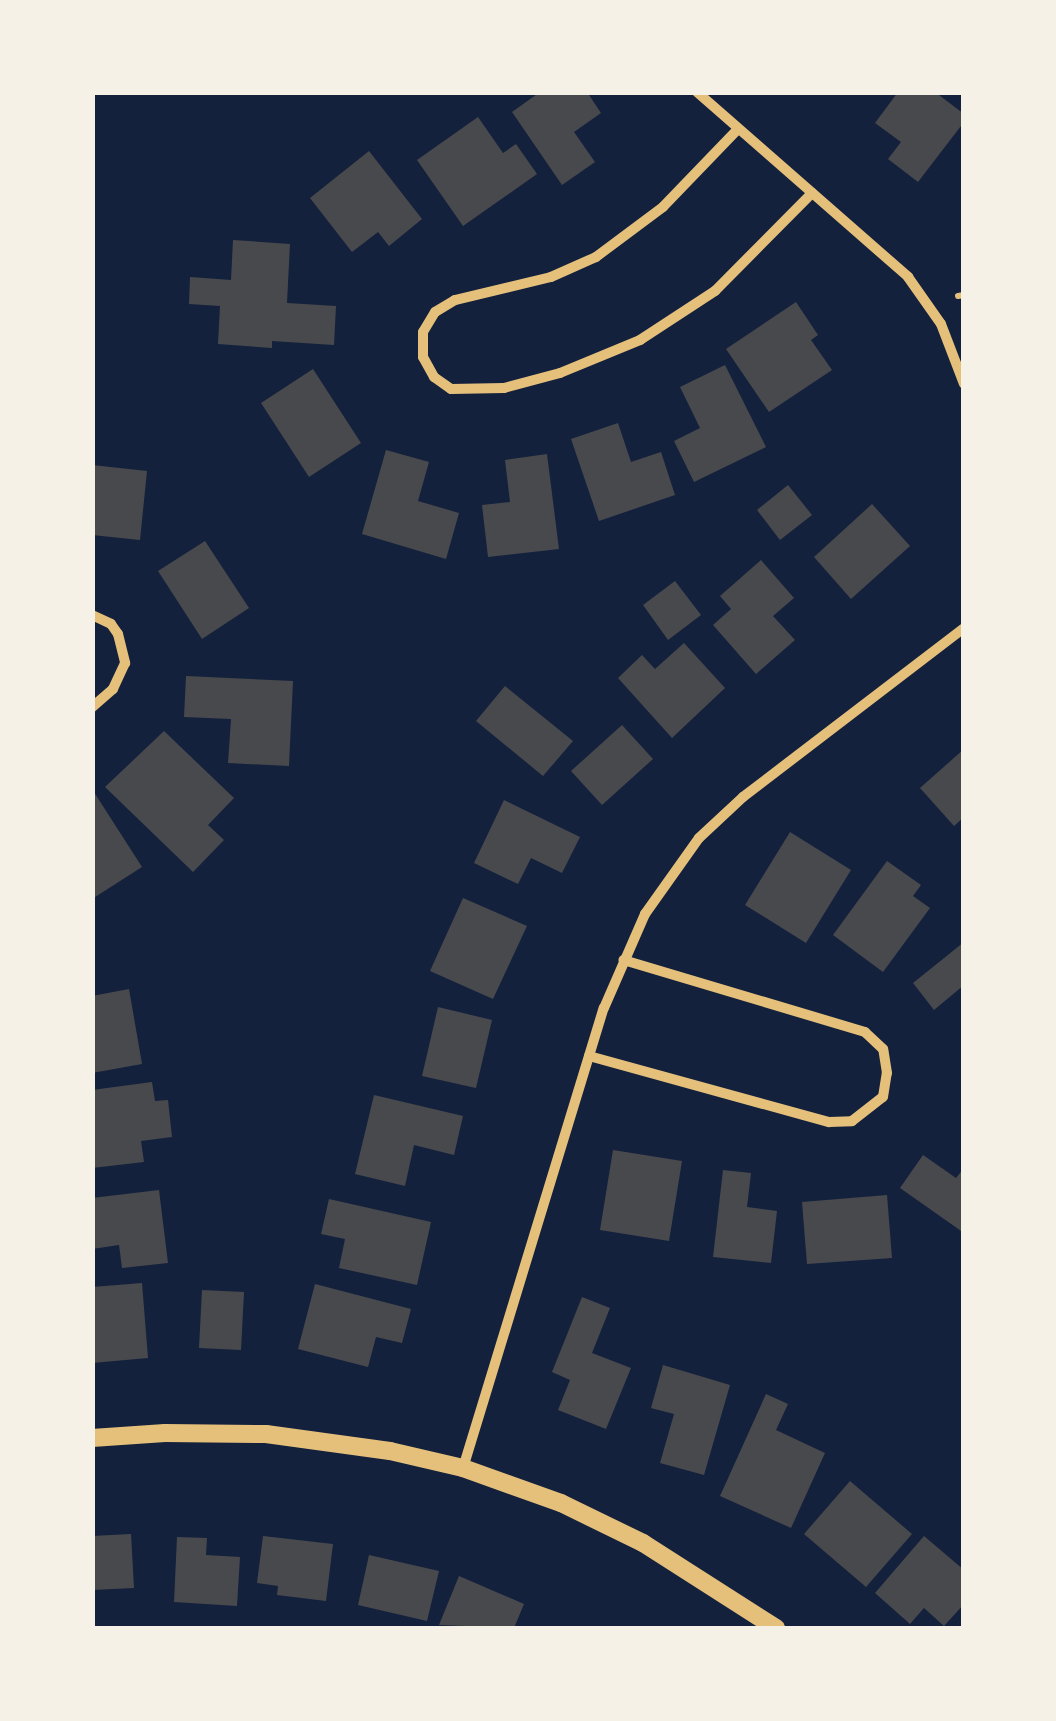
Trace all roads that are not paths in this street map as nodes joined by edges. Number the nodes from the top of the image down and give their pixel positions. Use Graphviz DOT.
graph roads {
  1 [pos="697,92"];
  2 [pos="738,129"];
  3 [pos="812,194"];
  4 [pos="964,384"];
  5 [pos="92,615"];
  6 [pos="964,628"];
  7 [pos="92,708"];
  8 [pos="624,960"];
  9 [pos="590,1056"];
  10 [pos="92,1438"];
  11 [pos="463,1468"];
  12 [pos="776,1628"];
  1 -- 2 [label="street"];
  2 -- 3 [label="street"];
  2 -- 3 [label="street"];
  3 -- 4 [label="street"];
  5 -- 7 [label="street"];
  6 -- 8 [label="street"];
  8 -- 9 [label="street"];
  8 -- 9 [label="street"];
  9 -- 11 [label="street"];
  10 -- 11 [label="street"];
  11 -- 12 [label="street"];
}
